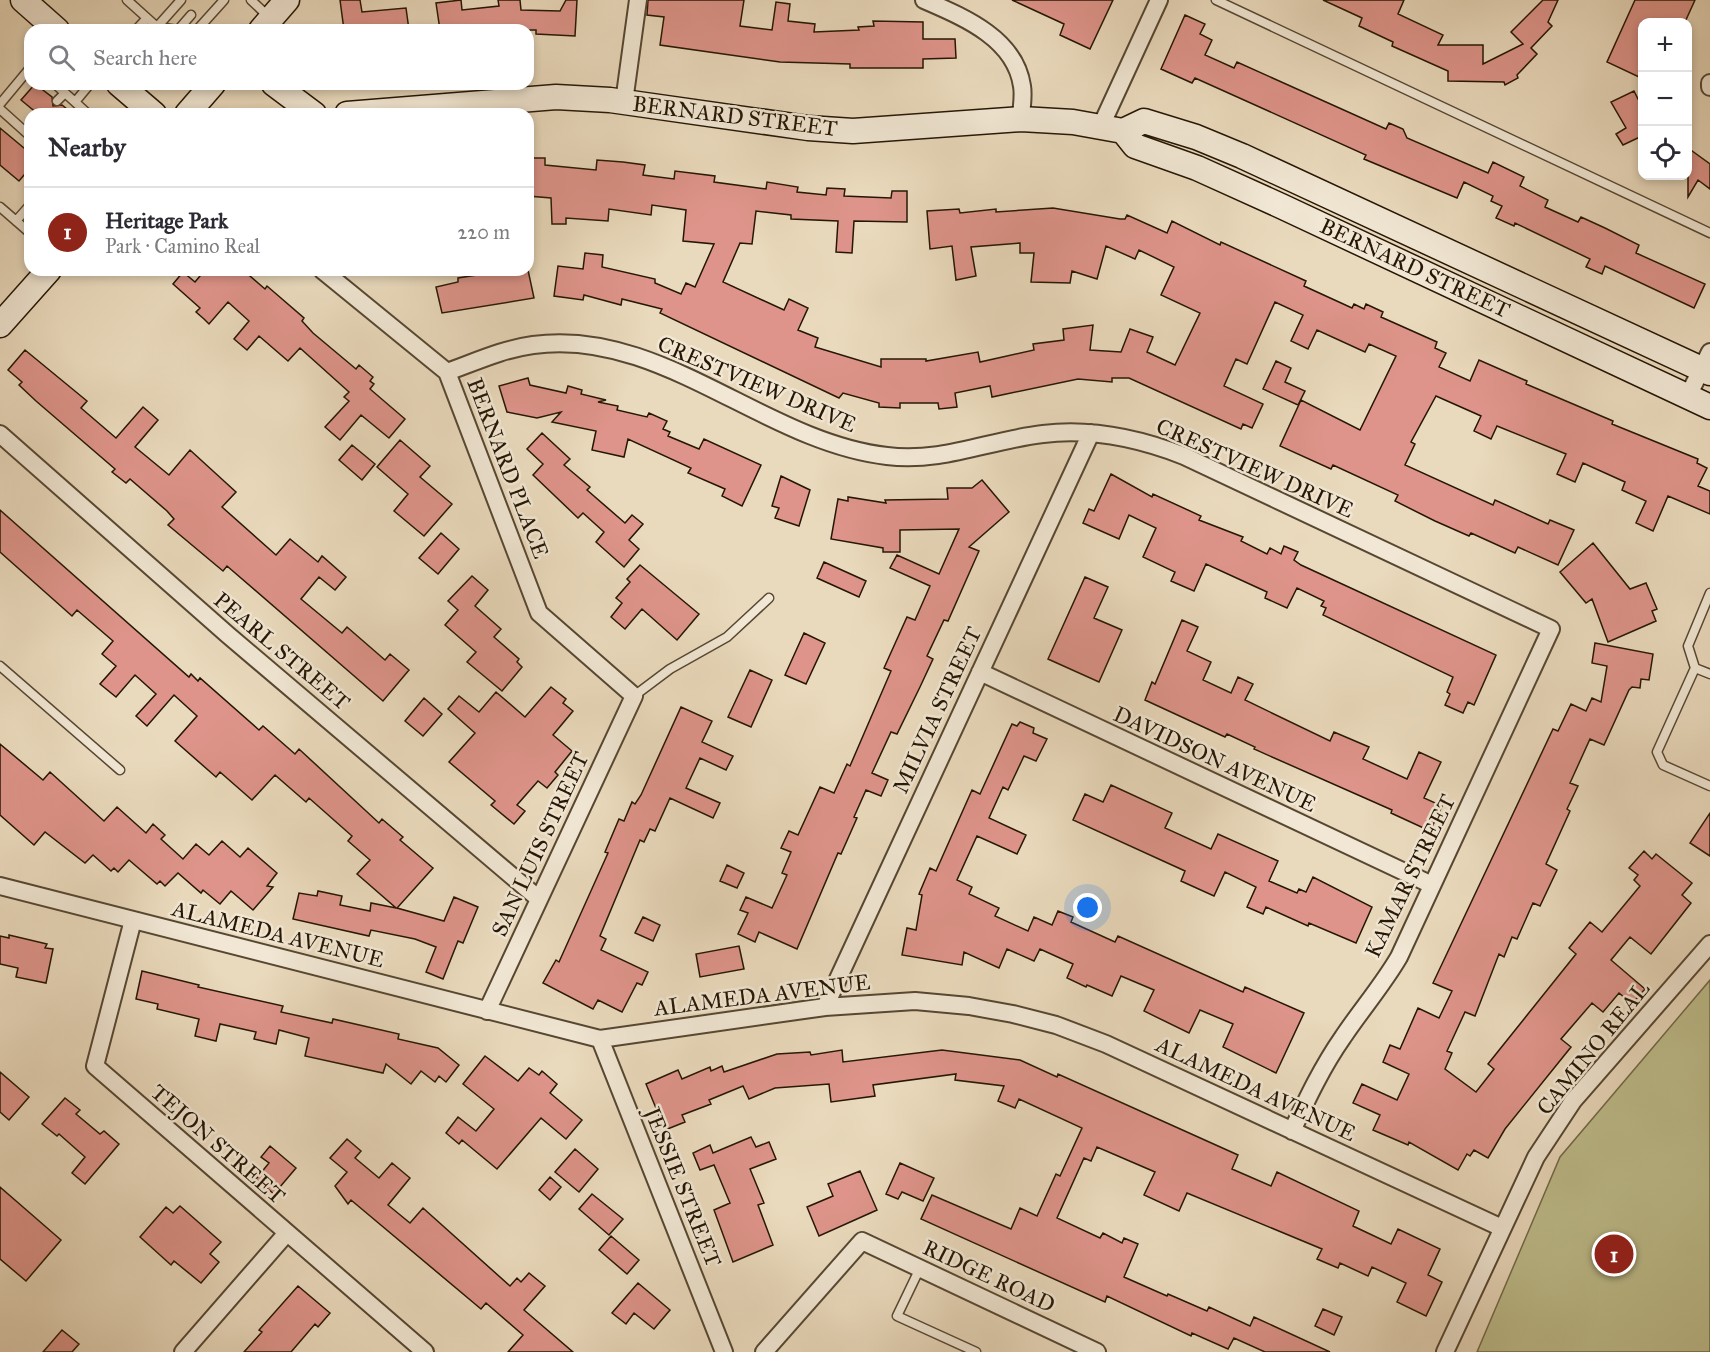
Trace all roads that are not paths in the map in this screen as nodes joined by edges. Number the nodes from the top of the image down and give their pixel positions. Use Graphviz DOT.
graph roads {
  1 [pos="23,0"];
  2 [pos="127,0"];
  3 [pos="181,0"];
  4 [pos="224,0"];
  5 [pos="251,0"];
  6 [pos="638,0"];
  7 [pos="1159,0"];
  8 [pos="1216,0"];
  9 [pos="929,1"];
  10 [pos="278,10"];
  11 [pos="191,15"];
  12 [pos="147,18"];
  13 [pos="50,24"];
  14 [pos="142,24"];
  15 [pos="154,24"];
  16 [pos="160,24"];
  17 [pos="183,24"];
  18 [pos="203,24"];
  19 [pos="24,75"];
  20 [pos="62,90"];
  21 [pos="85,90"];
  22 [pos="126,90"];
  23 [pos="208,90"];
  24 [pos="282,90"];
  25 [pos="65,93"];
  26 [pos="57,101"];
  27 [pos="75,102"];
  28 [pos="624,102"];
  29 [pos="0,104"];
  30 [pos="82,108"];
  31 [pos="147,108"];
  32 [pos="191,108"];
  33 [pos="306,108"];
  34 [pos="421,108"];
  35 [pos="0,109"];
  36 [pos="1021,119"];
  37 [pos="1112,128"];
  38 [pos="24,129"];
  39 [pos="0,207"];
  40 [pos="24,212"];
  41 [pos="16,221"];
  42 [pos="24,228"];
  43 [pos="1710,233"];
  44 [pos="44,276"];
  45 [pos="329,276"];
  46 [pos="0,325"];
  47 [pos="1707,364"];
  48 [pos="447,372"];
  49 [pos="1688,396"];
  50 [pos="1710,407"];
  51 [pos="1091,433"];
  52 [pos="0,434"];
  53 [pos="1710,593"];
  54 [pos="768,598"];
  55 [pos="1551,629"];
  56 [pos="0,666"];
  57 [pos="1695,668"];
  58 [pos="980,672"];
  59 [pos="1710,674"];
  60 [pos="633,696"];
  61 [pos="120,770"];
  62 [pos="1710,786"];
  63 [pos="1432,885"];
  64 [pos="0,886"];
  65 [pos="539,899"];
  66 [pos="132,920"];
  67 [pos="1710,944"];
  68 [pos="825,1007"];
  69 [pos="488,1011"];
  70 [pos="600,1039"];
  71 [pos="1292,1131"];
  72 [pos="1502,1228"];
  73 [pos="286,1234"];
  74 [pos="920,1268"];
  75 [pos="1074,1347"];
  76 [pos="183,1352"];
  77 [pos="425,1352"];
  78 [pos="724,1352"];
  79 [pos="764,1352"];
  80 [pos="976,1352"];
  81 [pos="1097,1352"];
  82 [pos="1445,1352"];
  1 -- 13 [label="street"];
  2 -- 12 [label="lane"];
  3 -- 16 [label="lane"];
  4 -- 18 [label="lane"];
  5 -- 10 [label="lane"];
  6 -- 28 [label="street"];
  7 -- 37 [label="street"];
  8 -- 43 [label="lane"];
  9 -- 36 [label="street"];
  11 -- 17 [label="lane"];
  12 -- 14 [label="lane"];
  12 -- 15 [label="lane"];
  19 -- 29 [label="lane"];
  20 -- 25 [label="lane"];
  21 -- 27 [label="lane"];
  22 -- 31 [label="street"];
  23 -- 32 [label="street"];
  24 -- 33 [label="street"];
  25 -- 26 [label="lane"];
  25 -- 27 [label="lane"];
  27 -- 30 [label="lane"];
  28 -- 34 [label="street, BERNARD STREET"];
  28 -- 36 [label="street, BERNARD STREET"];
  35 -- 38 [label="lane"];
  36 -- 37 [label="street, BERNARD STREET"];
  37 -- 47 [label="street, BERNARD STREET"];
  37 -- 49 [label="street, BERNARD STREET"];
  39 -- 41 [label="lane"];
  40 -- 41 [label="lane"];
  41 -- 42 [label="lane"];
  44 -- 46 [label="street"];
  45 -- 48 [label="street, BERNARD PLACE"];
  47 -- 49 [label="street"];
  48 -- 51 [label="street, CRESTVIEW DRIVE"];
  48 -- 60 [label="street, BERNARD PLACE"];
  49 -- 50 [label="street, BERNARD STREET"];
  51 -- 55 [label="street, CRESTVIEW DRIVE"];
  51 -- 58 [label="street, MILVIA STREET"];
  52 -- 65 [label="street, PEARL STREET"];
  53 -- 57 [label="lane"];
  54 -- 60 [label="lane"];
  55 -- 63 [label="street, KAMAR STREET"];
  56 -- 61 [label="lane"];
  57 -- 59 [label="lane"];
  57 -- 62 [label="lane"];
  58 -- 63 [label="street, DAVIDSON AVENUE"];
  58 -- 68 [label="street, MILVIA STREET"];
  60 -- 65 [label="street, SAN LUIS STREET"];
  63 -- 71 [label="street, KAMAR STREET"];
  64 -- 66 [label="street, ALAMEDA AVENUE"];
  65 -- 69 [label="street, SAN LUIS STREET"];
  66 -- 69 [label="street, ALAMEDA AVENUE"];
  66 -- 73 [label="street, TEJON STREET"];
  67 -- 72 [label="street, CAMINO REAL"];
  68 -- 70 [label="street, ALAMEDA AVENUE"];
  68 -- 71 [label="street, ALAMEDA AVENUE"];
  69 -- 70 [label="street, ALAMEDA AVENUE"];
  70 -- 78 [label="street, JESSIE STREET"];
  71 -- 72 [label="street, ALAMEDA AVENUE"];
  72 -- 82 [label="street, CAMINO REAL"];
  73 -- 76 [label="street"];
  73 -- 77 [label="street, TEJON STREET"];
  74 -- 75 [label="street, RIDGE ROAD"];
  74 -- 79 [label="street, RIDGE ROAD"];
  74 -- 80 [label="lane"];
  75 -- 81 [label="street, RIDGE ROAD"];
}
